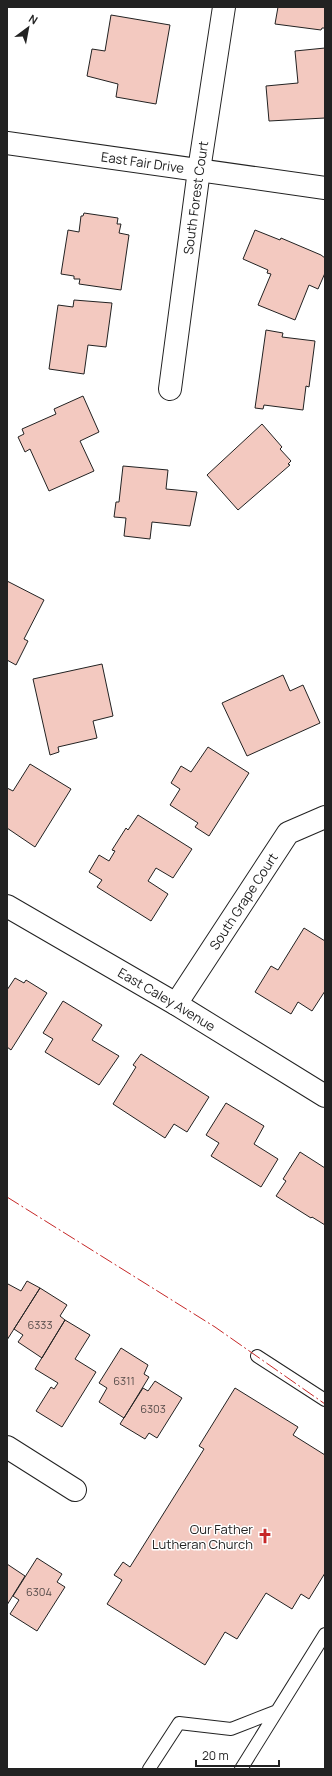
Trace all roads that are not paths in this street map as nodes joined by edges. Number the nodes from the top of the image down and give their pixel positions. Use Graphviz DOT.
graph roads {
  1 [pos="224,7"];
  2 [pos="7,143"];
  3 [pos="199,170"];
  4 [pos="325,188"];
  5 [pos="170,389"];
  6 [pos="325,817"];
  7 [pos="7,906"];
  8 [pos="176,1004"];
  9 [pos="325,1096"];
  10 [pos="257,1356"];
  11 [pos="325,1400"];
  12 [pos="7,1447"];
  13 [pos="75,1490"];
  14 [pos="324,1638"];
  15 [pos="277,1711"];
  16 [pos="149,1769"];
  17 [pos="240,1769"];
  1 -- 3 [label="street, South Forest Court"];
  2 -- 3 [label="street, East Fair Drive"];
  3 -- 4 [label="street, East Fair Drive"];
  3 -- 5 [label="street, South Forest Court"];
  6 -- 8 [label="street, South Grape Court"];
  7 -- 8 [label="street, East Caley Avenue"];
  8 -- 9 [label="street, East Caley Avenue"];
  10 -- 11 [label="lane"];
  12 -- 13 [label="street"];
  14 -- 15 [label="lane"];
  15 -- 16 [label="lane"];
  15 -- 17 [label="lane"];
}
